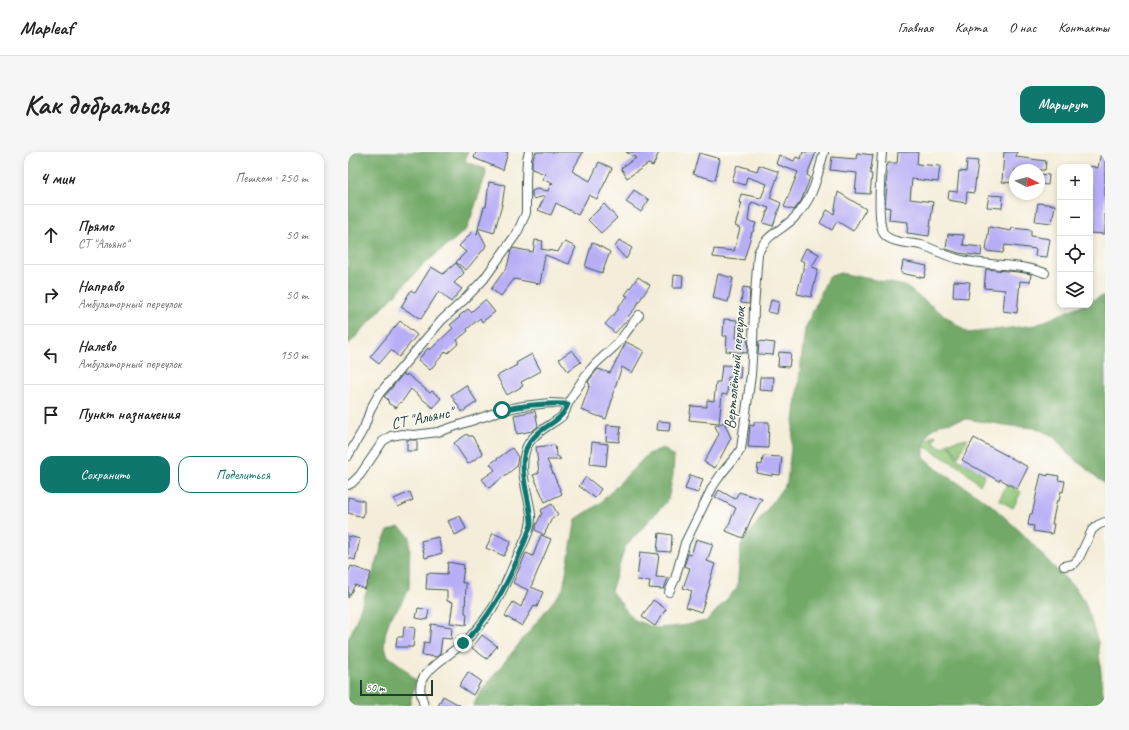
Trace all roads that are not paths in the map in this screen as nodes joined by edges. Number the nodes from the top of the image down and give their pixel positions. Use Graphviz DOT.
graph roads {
  1 [pos="529,152"];
  2 [pos="824,152"];
  3 [pos="882,152"];
  4 [pos="1045,273"];
  5 [pos="639,315"];
  6 [pos="568,404"];
  7 [pos="348,456"];
  8 [pos="348,485"];
  9 [pos="1105,522"];
  10 [pos="1064,566"];
  11 [pos="669,592"];
  12 [pos="424,706"];
  1 -- 7 [label="street"];
  2 -- 11 [label="street, Вертолётный переулок"];
  3 -- 4 [label="street"];
  5 -- 6 [label="street"];
  6 -- 8 [label="street, СТ \"Альянс\""];
  6 -- 12 [label="street"];
  9 -- 10 [label="street"];
}
